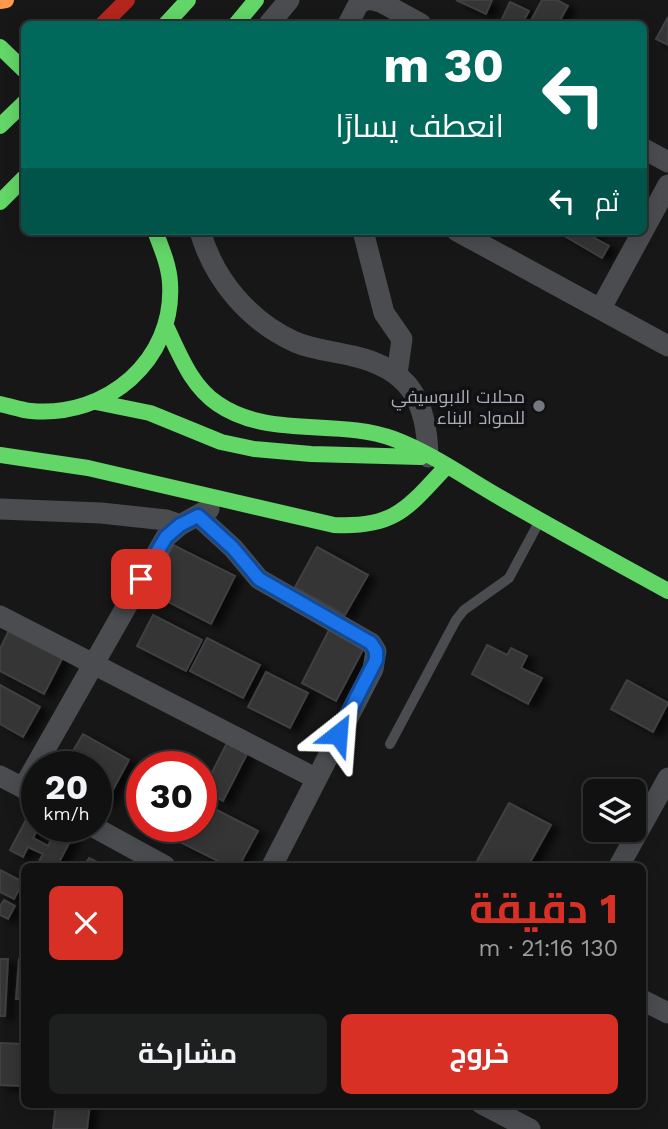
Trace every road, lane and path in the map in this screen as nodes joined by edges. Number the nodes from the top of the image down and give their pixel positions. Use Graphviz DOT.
graph roads {
  1 [pos="6,0"];
  2 [pos="127,0"];
  3 [pos="256,0"];
  4 [pos="289,0"];
  5 [pos="367,0"];
  6 [pos="373,0"];
  7 [pos="0,1"];
  8 [pos="106,21"];
  9 [pos="238,21"];
  10 [pos="272,21"];
  11 [pos="350,21"];
  12 [pos="416,21"];
  13 [pos="0,47"];
  14 [pos="21,67"];
  15 [pos="21,106"];
  16 [pos="0,126"];
  17 [pos="647,151"];
  18 [pos="668,162"];
  19 [pos="21,181"];
  20 [pos="668,185"];
  21 [pos="0,202"];
  22 [pos="647,224"];
  23 [pos="156,235"];
  24 [pos="164,235"];
  25 [pos="202,235"];
  26 [pos="364,235"];
  27 [pos="464,235"];
  28 [pos="641,235"];
  29 [pos="166,261"];
  30 [pos="601,309"];
  31 [pos="166,326"];
  32 [pos="668,346"];
  33 [pos="397,374"];
  34 [pos="96,402"];
  35 [pos="4,408"];
  36 [pos="0,455"];
  37 [pos="437,463"];
  38 [pos="222,501"];
  39 [pos="0,509"];
  40 [pos="189,521"];
  41 [pos="540,521"];
  42 [pos="668,591"];
  43 [pos="0,616"];
  44 [pos="92,664"];
  45 [pos="390,744"];
  46 [pos="50,751"];
  47 [pos="0,776"];
  48 [pos="316,778"];
  49 [pos="668,778"];
  50 [pos="21,787"];
  51 [pos="112,837"];
  52 [pos="160,863"];
  53 [pos="274,863"];
  54 [pos="621,863"];
  55 [pos="646,1002"];
  56 [pos="668,1013"];
  57 [pos="490,1108"];
  58 [pos="530,1129"];
  1 -- 7 [label="main road"];
  2 -- 8 [label="main road"];
  3 -- 9 [label="main road"];
  4 -- 10 [label="street"];
  5 -- 11 [label="street"];
  6 -- 12 [label="street"];
  13 -- 14 [label="main road"];
  15 -- 16 [label="main road"];
  17 -- 18 [label="street"];
  19 -- 21 [label="main road"];
  20 -- 22 [label="street"];
  23 -- 29 [label="main road"];
  24 -- 29 [label="main road"];
  25 -- 33 [label="street"];
  26 -- 33 [label="street"];
  27 -- 30 [label="street"];
  28 -- 30 [label="street"];
  29 -- 31 [label="main road"];
  30 -- 32 [label="street"];
  31 -- 34 [label="main road"];
  31 -- 37 [label="main road"];
  33 -- 37 [label="street"];
  34 -- 35 [label="main road"];
  34 -- 37 [label="main road"];
  36 -- 38 [label="main road"];
  37 -- 38 [label="main road"];
  37 -- 41 [label="main road"];
  38 -- 40 [label="street"];
  39 -- 40 [label="street"];
  40 -- 44 [label="street"];
  40 -- 48 [label="street"];
  41 -- 42 [label="main road"];
  41 -- 45 [label="lane"];
  43 -- 44 [label="street"];
  44 -- 46 [label="street"];
  44 -- 48 [label="street"];
  47 -- 50 [label="street"];
  48 -- 53 [label="street"];
  49 -- 54 [label="street"];
  51 -- 52 [label="street"];
  55 -- 56 [label="street"];
  57 -- 58 [label="street"];
}
